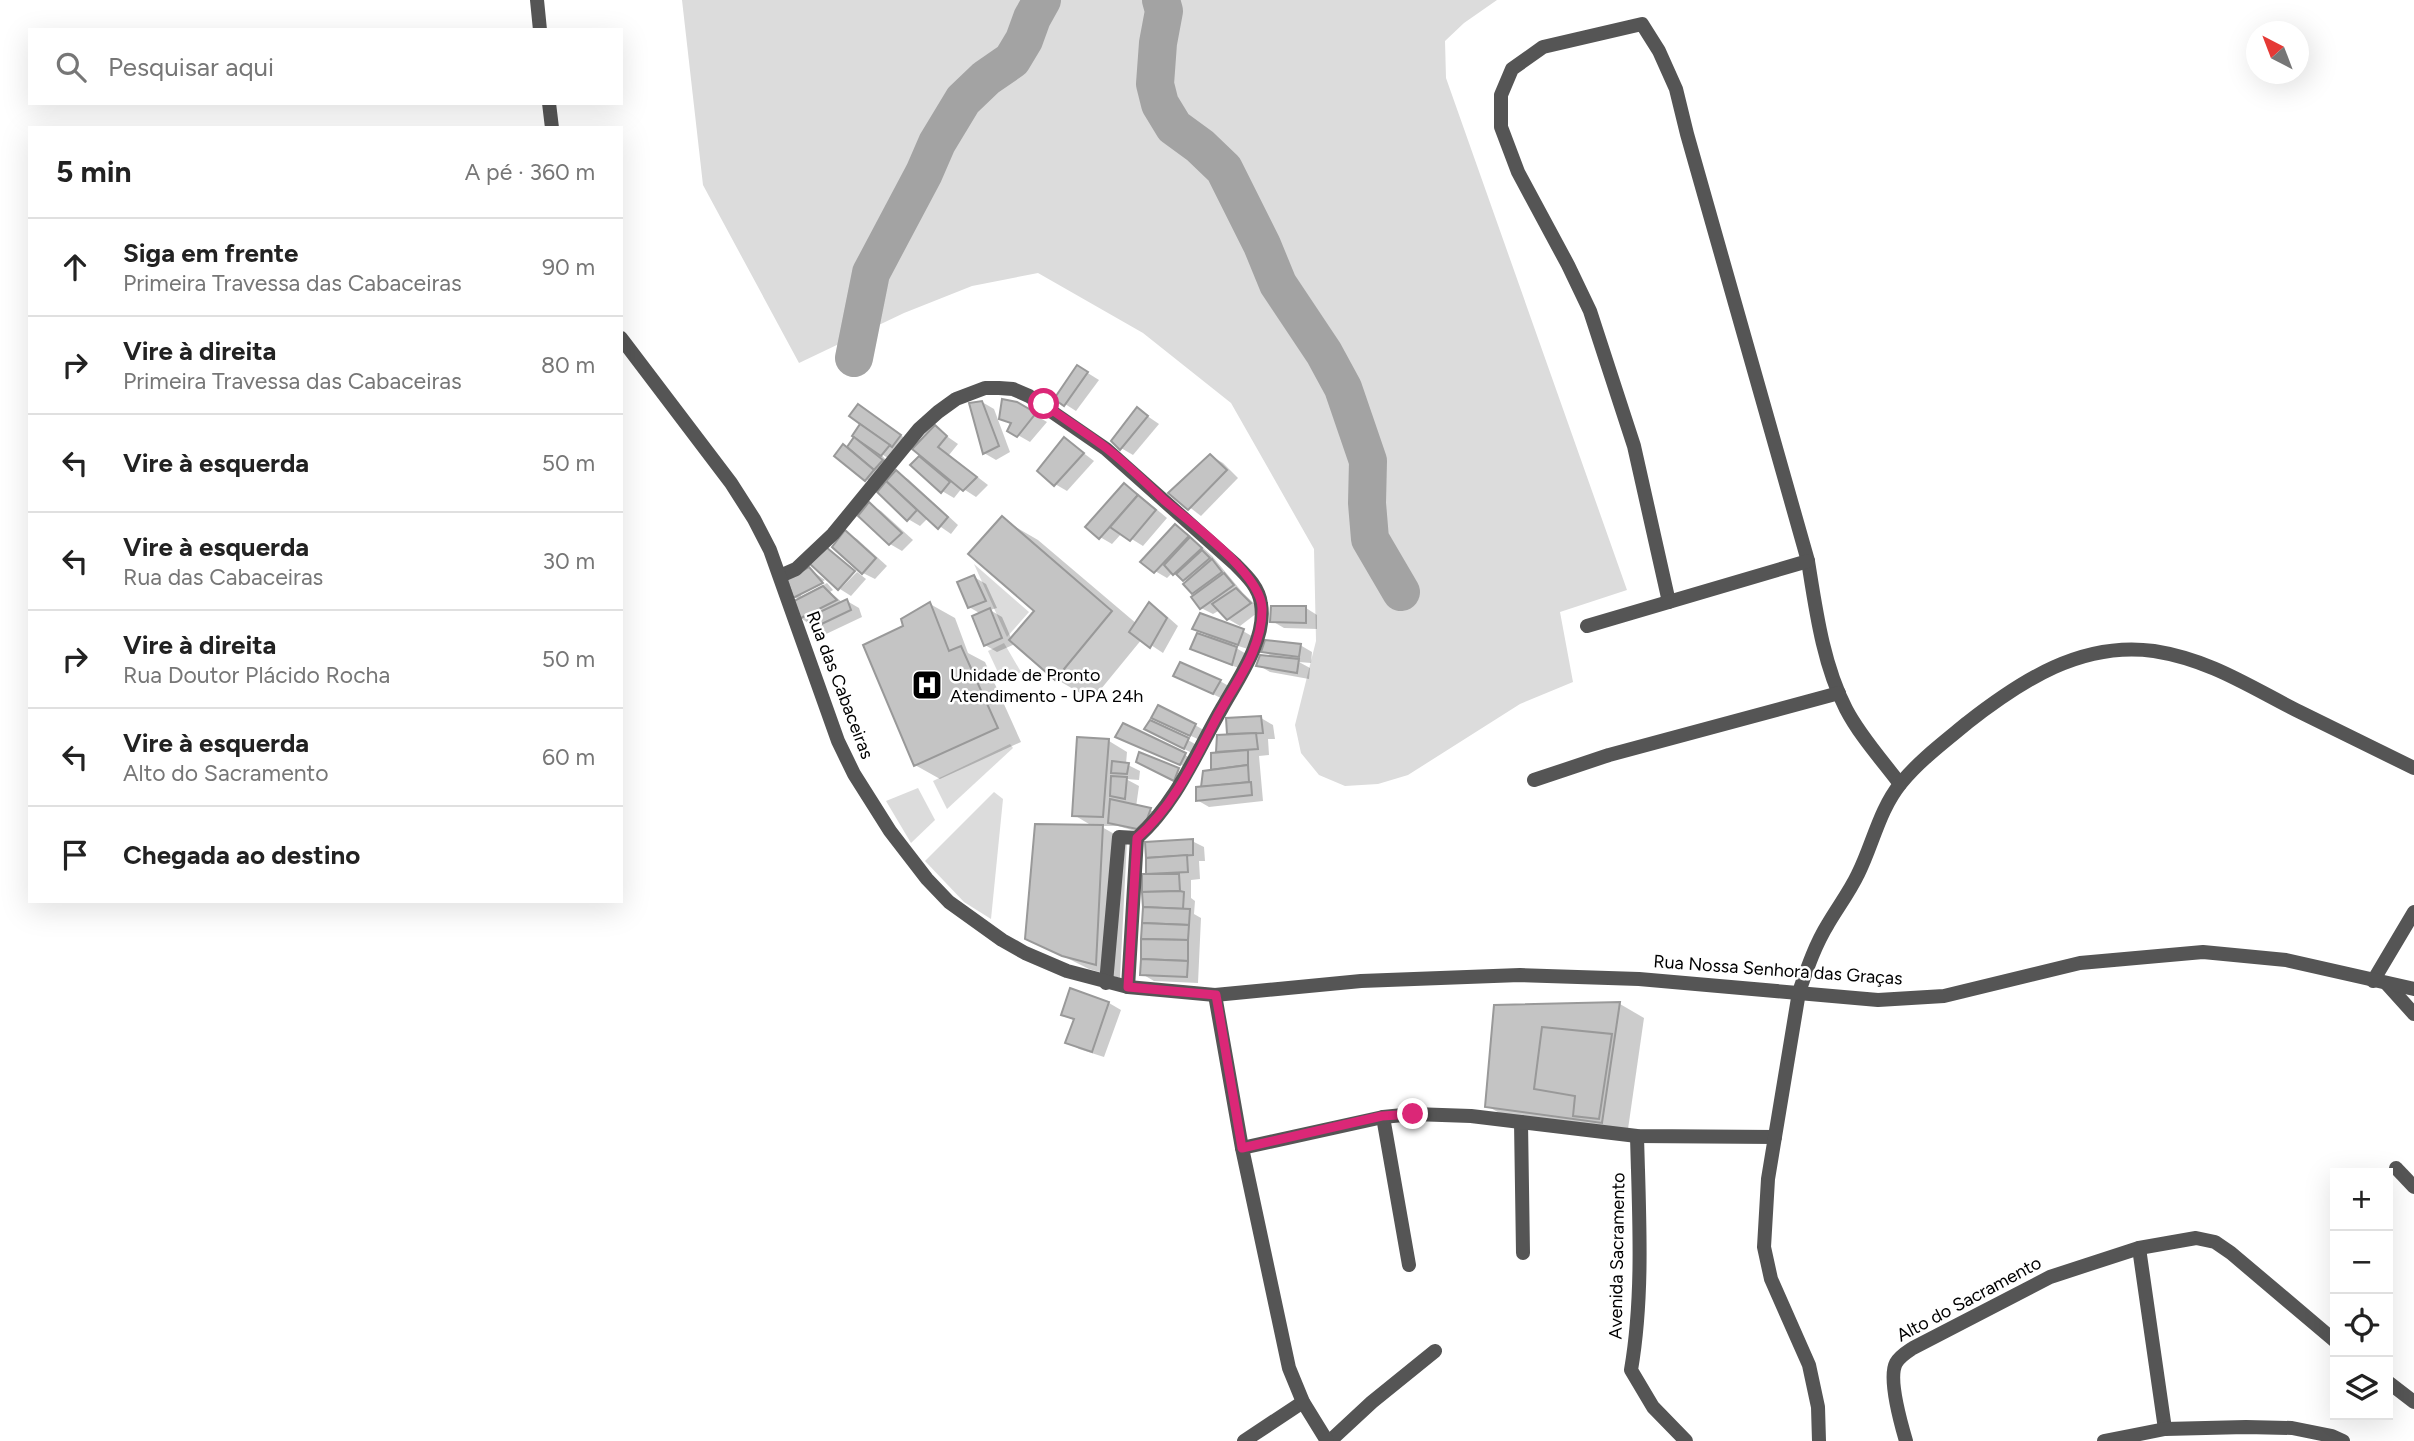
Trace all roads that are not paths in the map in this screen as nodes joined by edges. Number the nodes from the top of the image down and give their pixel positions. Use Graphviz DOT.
graph roads {
  1 [pos="537,0"];
  2 [pos="540,28"];
  3 [pos="549,105"];
  4 [pos="552,126"];
  5 [pos="623,341"];
  6 [pos="1808,561"];
  7 [pos="780,576"];
  8 [pos="1669,602"];
  9 [pos="1587,626"];
  10 [pos="1839,694"];
  11 [pos="2414,768"];
  12 [pos="1534,780"];
  13 [pos="1900,784"];
  14 [pos="1137,838"];
  15 [pos="2414,912"];
  16 [pos="2380,982"];
  17 [pos="1106,983"];
  18 [pos="1128,987"];
  19 [pos="2414,989"];
  20 [pos="1800,992"];
  21 [pos="1216,995"];
  22 [pos="2414,1014"];
  23 [pos="1382,1116"];
  24 [pos="1521,1122"];
  25 [pos="1637,1136"];
  26 [pos="1774,1137"];
  27 [pos="1242,1148"];
  28 [pos="2396,1168"];
  29 [pos="2414,1186"];
  30 [pos="2138,1248"];
  31 [pos="1523,1253"];
  32 [pos="1409,1265"];
  33 [pos="2330,1337"];
  34 [pos="1435,1351"];
  35 [pos="2393,1385"];
  36 [pos="1303,1402"];
  37 [pos="2414,1402"];
  38 [pos="2165,1429"];
  39 [pos="1244,1441"];
  40 [pos="1328,1441"];
  41 [pos="1686,1441"];
  42 [pos="1819,1441"];
  43 [pos="1906,1441"];
  44 [pos="2104,1441"];
  45 [pos="2343,1441"];
  1 -- 2 [label="street"];
  3 -- 4 [label="street"];
  5 -- 7 [label="street, Rua das Cabaceiras"];
  6 -- 8 [label="street"];
  6 -- 8 [label="street"];
  6 -- 10 [label="street"];
  7 -- 14 [label="street"];
  7 -- 17 [label="street, Rua das Cabaceiras"];
  8 -- 9 [label="street"];
  10 -- 12 [label="street"];
  10 -- 13 [label="street"];
  11 -- 13 [label="street"];
  13 -- 20 [label="street"];
  14 -- 17 [label="street"];
  14 -- 18 [label="street"];
  15 -- 16 [label="street"];
  16 -- 19 [label="street, Rua Nossa Senhora das Graças"];
  16 -- 20 [label="street, Rua Nossa Senhora das Graças"];
  16 -- 22 [label="street"];
  17 -- 18 [label="street, Rua das Cabaceiras"];
  18 -- 21 [label="street, Rua das Cabaceiras"];
  20 -- 21 [label="street, Rua Nossa Senhora das Graças"];
  20 -- 26 [label="street"];
  21 -- 27 [label="street"];
  23 -- 24 [label="street"];
  23 -- 27 [label="street"];
  23 -- 32 [label="street"];
  24 -- 25 [label="street"];
  24 -- 31 [label="street"];
  25 -- 26 [label="street"];
  25 -- 41 [label="street, Avenida Sacramento"];
  26 -- 42 [label="street"];
  27 -- 36 [label="street"];
  28 -- 29 [label="street"];
  30 -- 33 [label="street, Alto do Sacramento"];
  30 -- 38 [label="street"];
  30 -- 43 [label="street, Alto do Sacramento"];
  34 -- 40 [label="street"];
  35 -- 37 [label="street"];
  36 -- 39 [label="street"];
  36 -- 40 [label="street"];
  38 -- 44 [label="street"];
  38 -- 45 [label="street"];
}
